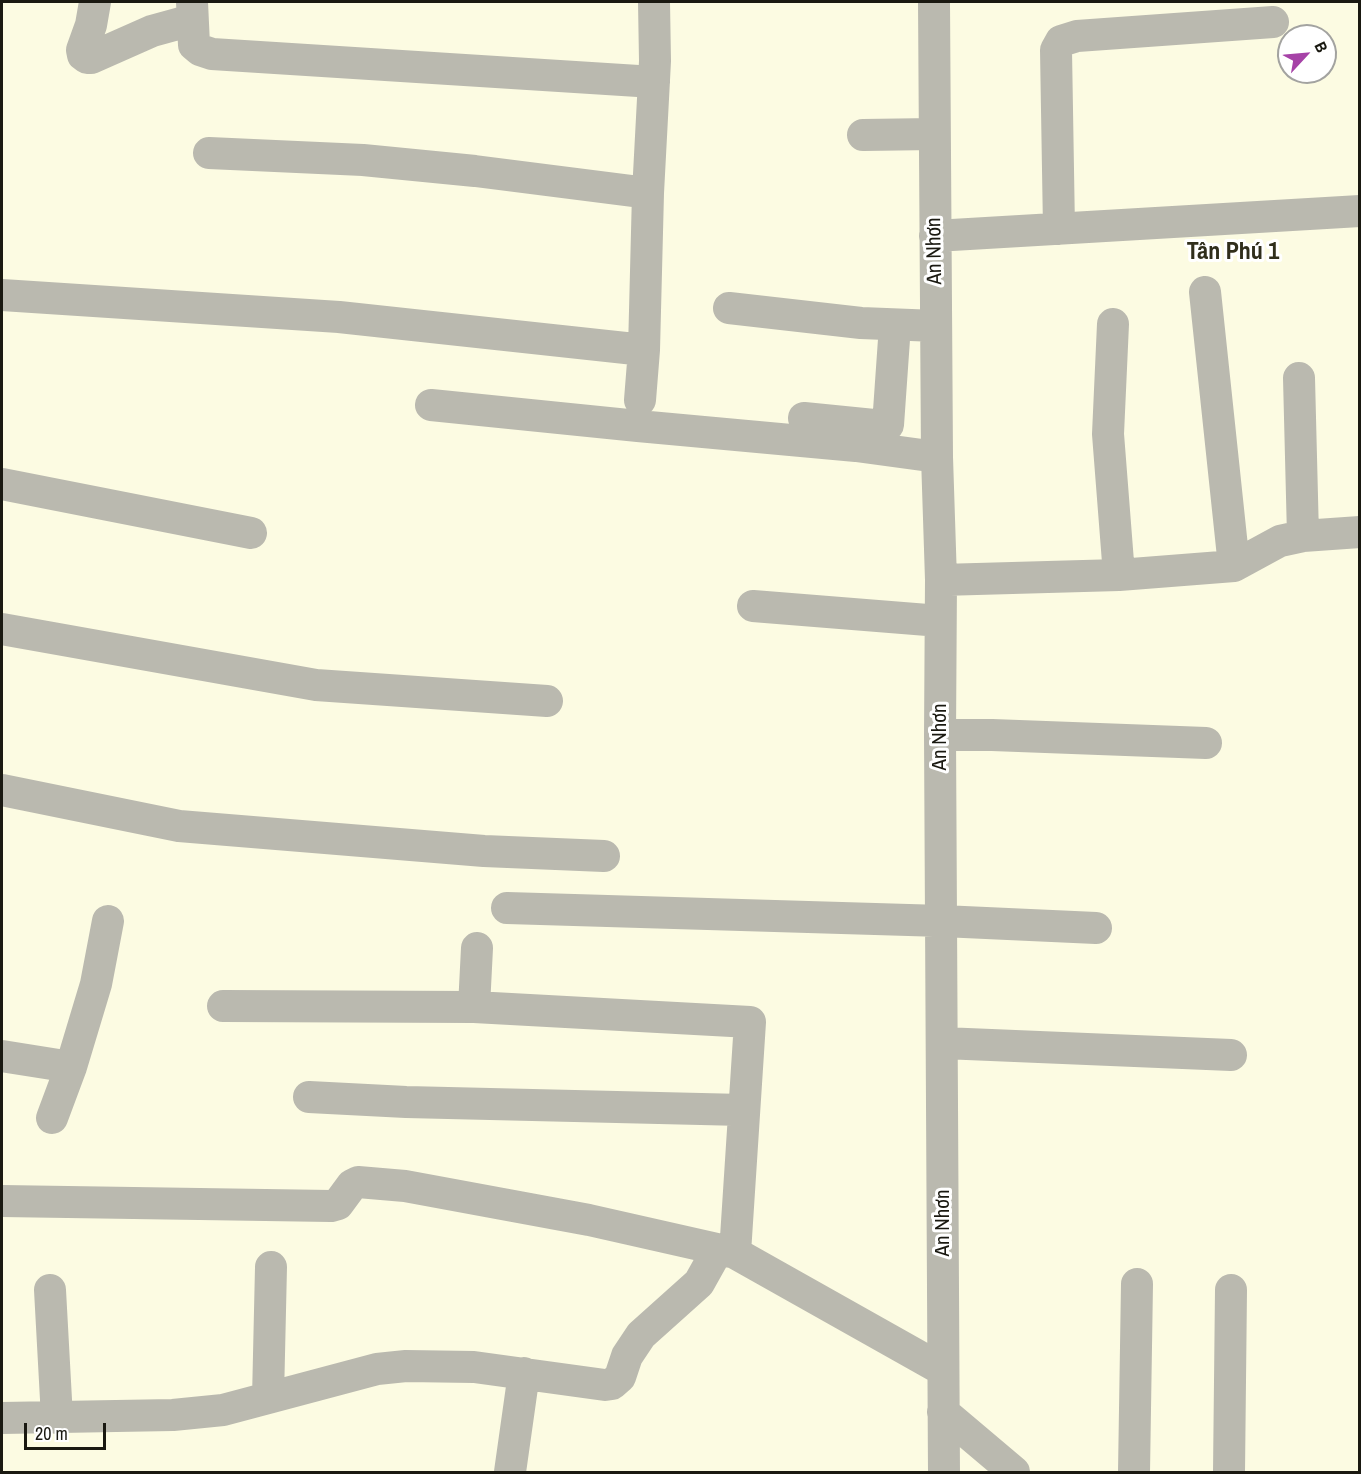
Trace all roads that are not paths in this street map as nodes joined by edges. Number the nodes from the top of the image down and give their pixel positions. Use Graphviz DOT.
graph roads {
  1 [pos="95,2"];
  2 [pos="654,2"];
  3 [pos="934,2"];
  4 [pos="192,11"];
  5 [pos="1273,22"];
  6 [pos="654,82"];
  7 [pos="934,134"];
  8 [pos="863,135"];
  9 [pos="209,153"];
  10 [pos="648,193"];
  11 [pos="1359,211"];
  12 [pos="1059,229"];
  13 [pos="935,236"];
  14 [pos="1205,292"];
  15 [pos="2,295"];
  16 [pos="729,308"];
  17 [pos="1113,324"];
  18 [pos="895,325"];
  19 [pos="936,326"];
  20 [pos="644,350"];
  21 [pos="1299,378"];
  22 [pos="640,400"];
  23 [pos="431,405"];
  24 [pos="804,418"];
  25 [pos="936,457"];
  26 [pos="2,484"];
  27 [pos="1359,532"];
  28 [pos="251,533"];
  29 [pos="1304,536"];
  30 [pos="1234,566"];
  31 [pos="1119,575"];
  32 [pos="941,580"];
  33 [pos="753,606"];
  34 [pos="940,621"];
  35 [pos="2,629"];
  36 [pos="547,701"];
  37 [pos="940,735"];
  38 [pos="1206,743"];
  39 [pos="2,790"];
  40 [pos="604,856"];
  41 [pos="507,908"];
  42 [pos="108,921"];
  43 [pos="942,921"];
  44 [pos="1096,928"];
  45 [pos="477,948"];
  46 [pos="223,1006"];
  47 [pos="474,1007"];
  48 [pos="943,1043"];
  49 [pos="1231,1055"];
  50 [pos="2,1056"];
  51 [pos="71,1067"];
  52 [pos="309,1097"];
  53 [pos="743,1110"];
  54 [pos="52,1118"];
  55 [pos="2,1201"];
  56 [pos="726,1251"];
  57 [pos="271,1267"];
  58 [pos="1137,1284"];
  59 [pos="50,1290"];
  60 [pos="1231,1290"];
  61 [pos="944,1370"];
  62 [pos="524,1373"];
  63 [pos="268,1398"];
  64 [pos="943,1413"];
  65 [pos="2,1418"];
  66 [pos="57,1418"];
  67 [pos="510,1473"];
  68 [pos="944,1473"];
  69 [pos="1014,1473"];
  70 [pos="1134,1473"];
  71 [pos="1229,1473"];
  1 -- 4 [label="street"];
  2 -- 6 [label="street"];
  3 -- 7 [label="street, An Nhơn"];
  4 -- 6 [label="street"];
  5 -- 12 [label="street"];
  6 -- 10 [label="street"];
  7 -- 8 [label="street"];
  7 -- 13 [label="street, An Nhơn"];
  9 -- 10 [label="street"];
  10 -- 20 [label="street"];
  11 -- 12 [label="street"];
  12 -- 13 [label="street"];
  13 -- 19 [label="street, An Nhơn"];
  14 -- 30 [label="street"];
  15 -- 20 [label="street"];
  16 -- 18 [label="street"];
  17 -- 31 [label="street"];
  18 -- 19 [label="street"];
  18 -- 24 [label="street"];
  19 -- 25 [label="street, An Nhơn"];
  20 -- 22 [label="street"];
  21 -- 29 [label="street"];
  23 -- 25 [label="street"];
  25 -- 32 [label="street, An Nhơn"];
  26 -- 28 [label="street"];
  27 -- 29 [label="street"];
  29 -- 30 [label="street"];
  30 -- 31 [label="street"];
  31 -- 32 [label="street"];
  32 -- 34 [label="street, An Nhơn"];
  33 -- 34 [label="street"];
  34 -- 37 [label="street, An Nhơn"];
  35 -- 36 [label="street"];
  37 -- 38 [label="street"];
  37 -- 43 [label="street, An Nhơn"];
  39 -- 40 [label="street"];
  41 -- 43 [label="street"];
  42 -- 51 [label="street"];
  43 -- 44 [label="street"];
  43 -- 48 [label="street, An Nhơn"];
  45 -- 47 [label="street"];
  46 -- 47 [label="street"];
  47 -- 53 [label="street"];
  48 -- 49 [label="street"];
  48 -- 61 [label="street, An Nhơn"];
  50 -- 51 [label="street"];
  51 -- 54 [label="street"];
  52 -- 53 [label="street"];
  53 -- 56 [label="street"];
  55 -- 56 [label="street"];
  56 -- 61 [label="street"];
  56 -- 62 [label="street"];
  57 -- 63 [label="street"];
  58 -- 70 [label="street"];
  59 -- 66 [label="street"];
  60 -- 71 [label="street"];
  61 -- 64 [label="street, An Nhơn"];
  62 -- 63 [label="street"];
  62 -- 67 [label="street"];
  63 -- 66 [label="street"];
  64 -- 68 [label="street, An Nhơn"];
  64 -- 69 [label="street"];
  65 -- 66 [label="street"];
}
